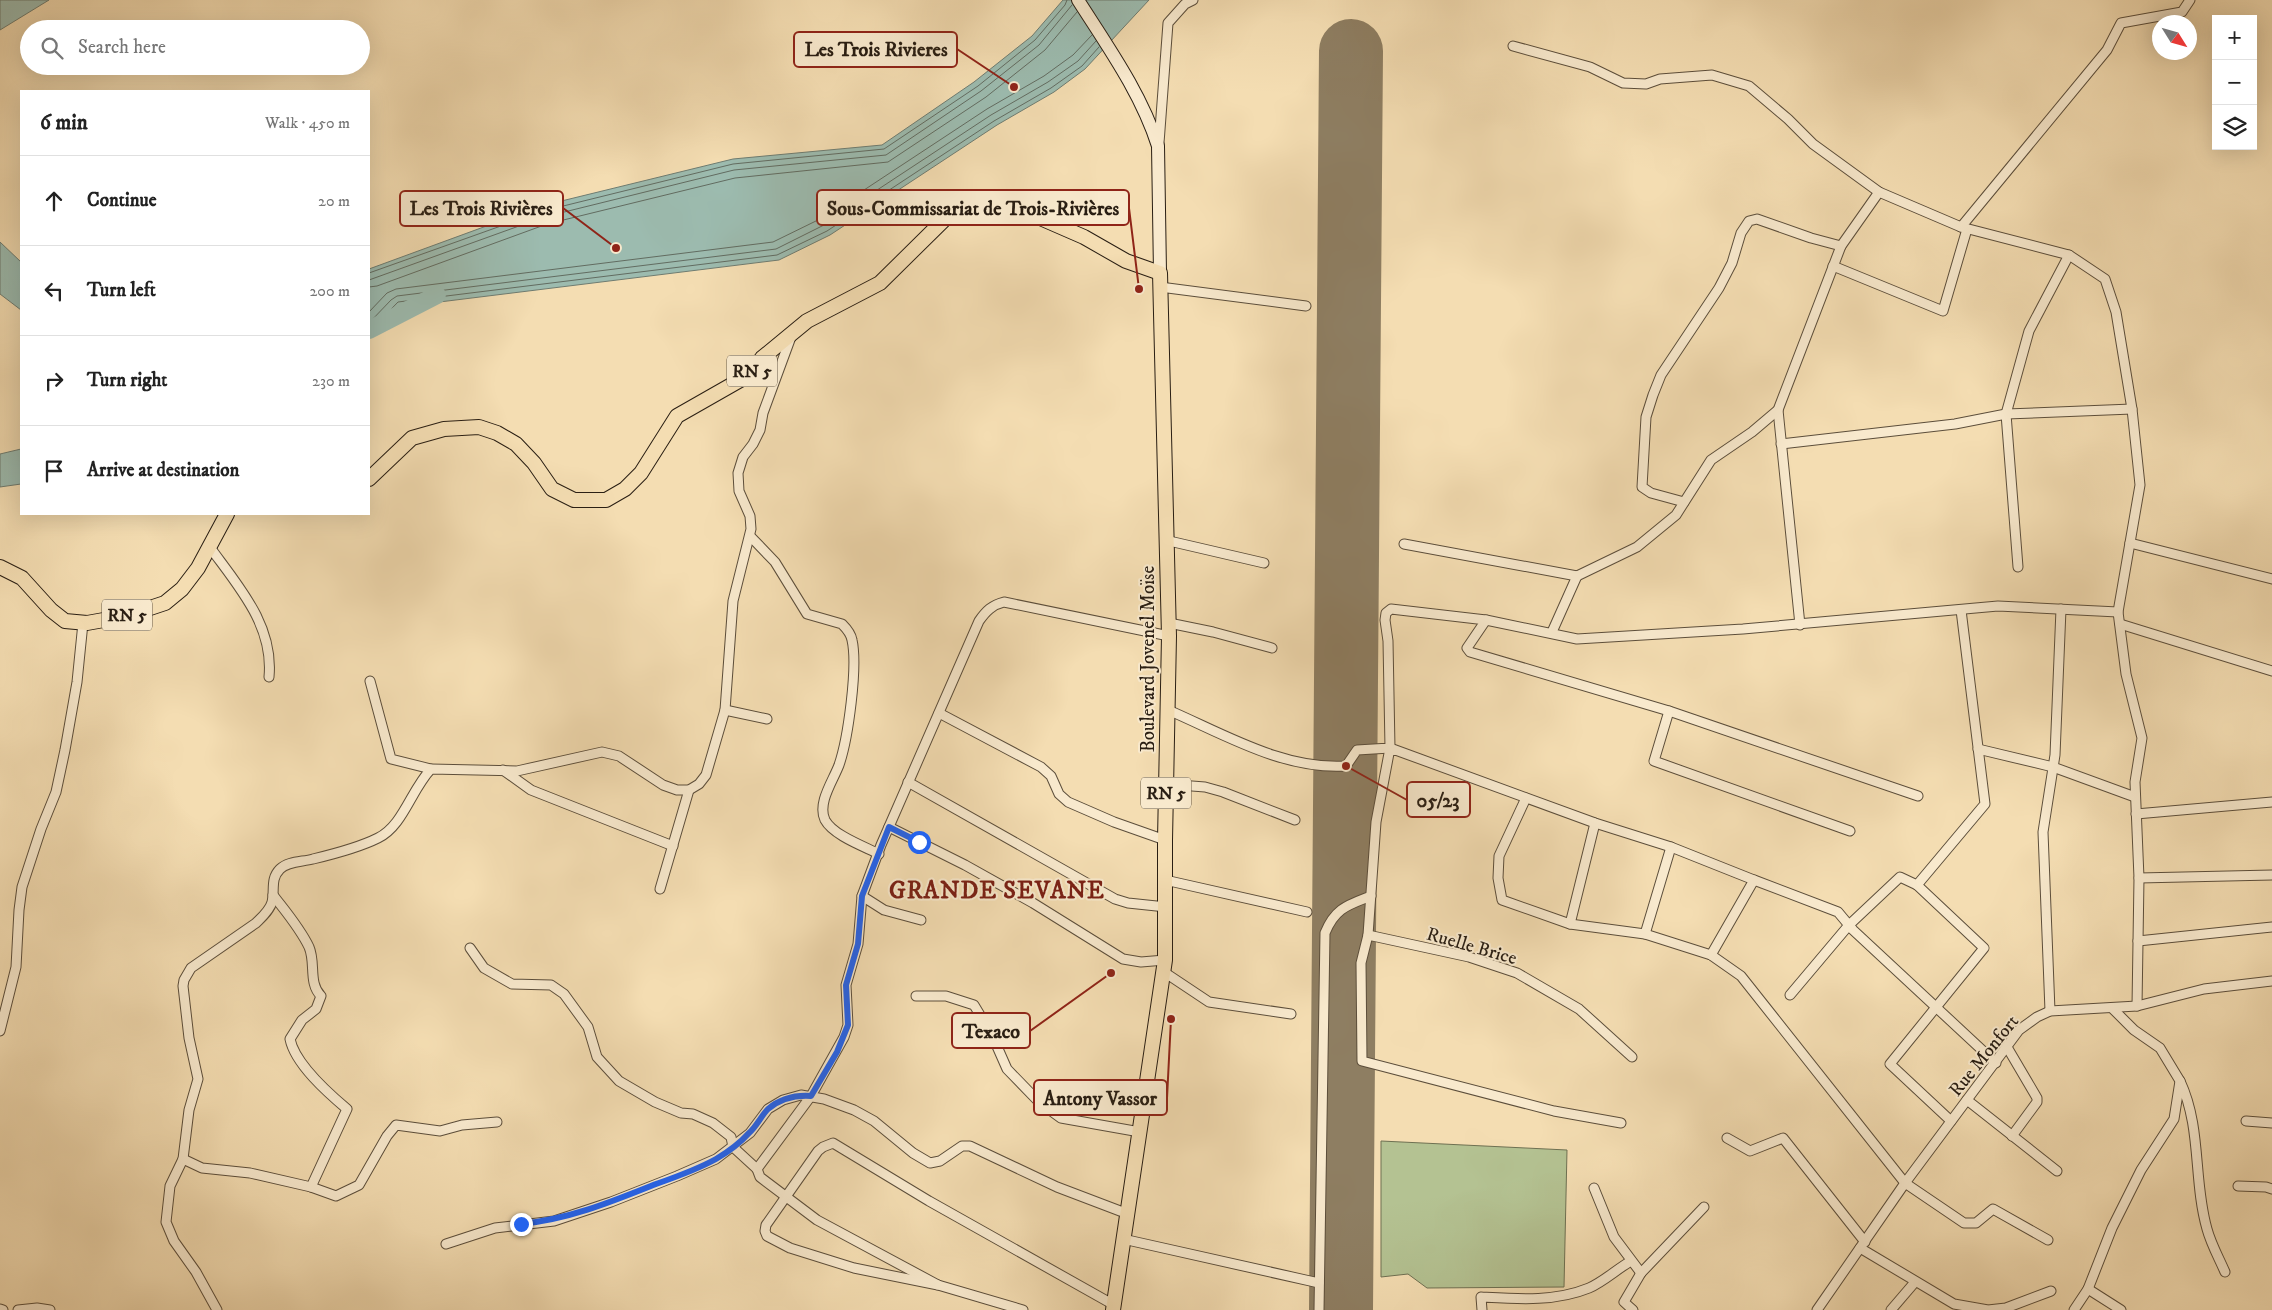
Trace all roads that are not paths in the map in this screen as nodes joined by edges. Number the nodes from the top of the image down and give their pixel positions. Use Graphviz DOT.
graph roads {
  1 [pos="1078,0"];
  2 [pos="1193,0"];
  3 [pos="2190,0"];
  4 [pos="1513,46"];
  5 [pos="1158,146"];
  6 [pos="1879,192"];
  7 [pos="1964,228"];
  8 [pos="1841,246"];
  9 [pos="2069,255"];
  10 [pos="1833,266"];
  11 [pos="1160,280"];
  12 [pos="1306,306"];
  13 [pos="792,334"];
  14 [pos="2132,409"];
  15 [pos="1778,410"];
  16 [pos="2006,414"];
  17 [pos="1781,444"];
  18 [pos="370,478"];
  19 [pos="1684,502"];
  20 [pos="226,515"];
  21 [pos="750,536"];
  22 [pos="1165,540"];
  23 [pos="2130,543"];
  24 [pos="1404,544"];
  25 [pos="209,546"];
  26 [pos="1264,563"];
  27 [pos="0,567"];
  28 [pos="2018,567"];
  29 [pos="1577,576"];
  30 [pos="2272,579"];
  31 [pos="2061,609"];
  32 [pos="1961,610"];
  33 [pos="2118,612"];
  34 [pos="1486,620"];
  35 [pos="82,623"];
  36 [pos="1800,624"];
  37 [pos="2120,624"];
  38 [pos="1169,630"];
  39 [pos="1552,632"];
  40 [pos="1272,648"];
  41 [pos="2272,671"];
  42 [pos="269,677"];
  43 [pos="370,681"];
  44 [pos="725,710"];
  45 [pos="1168,710"];
  46 [pos="1669,711"];
  47 [pos="939,714"];
  48 [pos="767,719"];
  49 [pos="1390,748"];
  50 [pos="1978,749"];
  51 [pos="2053,767"];
  52 [pos="431,768"];
  53 [pos="502,770"];
  54 [pos="908,782"];
  55 [pos="1166,784"];
  56 [pos="689,790"];
  57 [pos="1918,796"];
  58 [pos="2135,797"];
  59 [pos="1526,798"];
  60 [pos="2272,802"];
  61 [pos="2136,814"];
  62 [pos="1295,820"];
  63 [pos="1595,823"];
  64 [pos="889,827"];
  65 [pos="1850,831"];
  66 [pos="1165,840"];
  67 [pos="673,846"];
  68 [pos="1671,847"];
  69 [pos="879,854"];
  70 [pos="2272,875"];
  71 [pos="2139,878"];
  72 [pos="1166,880"];
  73 [pos="1754,880"];
  74 [pos="1917,885"];
  75 [pos="660,889"];
  76 [pos="273,895"];
  77 [pos="862,896"];
  78 [pos="1371,896"];
  79 [pos="1166,907"];
  80 [pos="1307,912"];
  81 [pos="921,920"];
  82 [pos="1570,924"];
  83 [pos="1849,925"];
  84 [pos="2272,927"];
  85 [pos="1645,934"];
  86 [pos="1368,935"];
  87 [pos="2138,941"];
  88 [pos="470,948"];
  89 [pos="1710,955"];
  90 [pos="1165,966"];
  91 [pos="2272,981"];
  92 [pos="1790,995"];
  93 [pos="916,996"];
  94 [pos="2137,1006"];
  95 [pos="1937,1007"];
  96 [pos="2112,1008"];
  97 [pos="2050,1011"];
  98 [pos="1291,1014"];
  99 [pos="0,1031"];
  100 [pos="2007,1047"];
  101 [pos="1632,1057"];
  102 [pos="1996,1062"];
  103 [pos="2180,1081"];
  104 [pos="811,1096"];
  105 [pos="1967,1100"];
  106 [pos="1952,1121"];
  107 [pos="2246,1121"];
  108 [pos="497,1122"];
  109 [pos="1620,1123"];
  110 [pos="2272,1123"];
  111 [pos="1140,1132"];
  112 [pos="2012,1136"];
  113 [pos="1727,1138"];
  114 [pos="733,1147"];
  115 [pos="183,1159"];
  116 [pos="757,1170"];
  117 [pos="2057,1171"];
  118 [pos="1904,1183"];
  119 [pos="2238,1186"];
  120 [pos="312,1187"];
  121 [pos="1594,1188"];
  122 [pos="2272,1189"];
  123 [pos="784,1197"];
  124 [pos="1704,1207"];
  125 [pos="1128,1214"];
  126 [pos="1124,1240"];
  127 [pos="2048,1240"];
  128 [pos="446,1244"];
  129 [pos="1863,1245"];
  130 [pos="1631,1260"];
  131 [pos="1641,1272"];
  132 [pos="2225,1272"];
  133 [pos="1915,1282"];
  134 [pos="1319,1283"];
  135 [pos="938,1285"];
  136 [pos="2088,1289"];
  137 [pos="2050,1291"];
  138 [pos="1950,1307"];
  139 [pos="1114,1308"];
  140 [pos="1823,1308"];
  141 [pos="18,1310"];
  142 [pos="50,1310"];
  143 [pos="217,1310"];
  144 [pos="1023,1310"];
  145 [pos="1319,1310"];
  146 [pos="1482,1310"];
  147 [pos="1633,1310"];
  148 [pos="1891,1310"];
  149 [pos="2074,1310"];
  150 [pos="2121,1310"];
  1 -- 5 [label="main road"];
  2 -- 5 [label="street"];
  3 -- 7 [label="street"];
  4 -- 6 [label="street"];
  5 -- 11 [label="main road"];
  6 -- 7 [label="street"];
  6 -- 8 [label="street"];
  7 -- 9 [label="street"];
  7 -- 10 [label="street"];
  8 -- 10 [label="street"];
  8 -- 19 [label="street"];
  9 -- 14 [label="street"];
  9 -- 16 [label="street"];
  10 -- 15 [label="street"];
  11 -- 12 [label="street"];
  11 -- 13 [label="main road, RN 5"];
  11 -- 22 [label="main road, Boulevard Jovenel Moïse / RN 5"];
  13 -- 18 [label="main road, RN 5"];
  13 -- 21 [label="street"];
  14 -- 16 [label="street"];
  14 -- 23 [label="street"];
  15 -- 17 [label="street"];
  15 -- 19 [label="street"];
  16 -- 17 [label="street"];
  16 -- 28 [label="street"];
  17 -- 36 [label="street"];
  19 -- 29 [label="street"];
  20 -- 25 [label="main road, RN 5"];
  21 -- 44 [label="street"];
  21 -- 69 [label="street"];
  22 -- 26 [label="street"];
  22 -- 38 [label="main road, Boulevard Jovenel Moïse / RN 5"];
  23 -- 30 [label="street"];
  23 -- 33 [label="street"];
  24 -- 29 [label="street"];
  25 -- 35 [label="main road, RN 5"];
  25 -- 42 [label="street"];
  27 -- 35 [label="main road, RN 5"];
  29 -- 39 [label="street"];
  31 -- 32 [label="street"];
  31 -- 33 [label="street"];
  31 -- 51 [label="street"];
  32 -- 36 [label="street"];
  32 -- 50 [label="street"];
  33 -- 37 [label="street"];
  34 -- 39 [label="street"];
  34 -- 46 [label="street"];
  34 -- 49 [label="street"];
  35 -- 99 [label="street"];
  36 -- 39 [label="street"];
  37 -- 41 [label="street"];
  37 -- 58 [label="street"];
  38 -- 40 [label="street"];
  38 -- 45 [label="main road, Boulevard Jovenel Moïse / RN 5"];
  38 -- 47 [label="street"];
  43 -- 52 [label="street"];
  44 -- 48 [label="street"];
  44 -- 56 [label="street"];
  45 -- 49 [label="street"];
  45 -- 55 [label="main road, Boulevard Jovenel Moïse / RN 5"];
  46 -- 57 [label="street"];
  46 -- 65 [label="street"];
  47 -- 54 [label="street"];
  47 -- 66 [label="street"];
  49 -- 59 [label="street"];
  49 -- 78 [label="street"];
  50 -- 51 [label="street"];
  50 -- 74 [label="street"];
  51 -- 58 [label="street"];
  51 -- 97 [label="street"];
  52 -- 53 [label="street"];
  52 -- 76 [label="street"];
  53 -- 56 [label="street"];
  53 -- 67 [label="street"];
  54 -- 64 [label="street"];
  54 -- 79 [label="street"];
  55 -- 62 [label="street"];
  55 -- 66 [label="main road, Boulevard Jovenel Moïse / RN 5"];
  56 -- 67 [label="street"];
  58 -- 61 [label="street"];
  59 -- 63 [label="street"];
  59 -- 82 [label="street"];
  60 -- 61 [label="street"];
  61 -- 71 [label="street"];
  63 -- 68 [label="street"];
  63 -- 82 [label="street"];
  64 -- 69 [label="street"];
  64 -- 90 [label="street"];
  66 -- 72 [label="main road, Boulevard Jovenel Moïse / RN 5"];
  67 -- 75 [label="street"];
  68 -- 73 [label="street"];
  68 -- 85 [label="street"];
  69 -- 77 [label="street"];
  70 -- 71 [label="street"];
  71 -- 87 [label="street"];
  72 -- 79 [label="main road, Boulevard Jovenel Moïse / RN 5"];
  72 -- 80 [label="street"];
  73 -- 83 [label="street"];
  73 -- 89 [label="street"];
  74 -- 83 [label="street"];
  74 -- 95 [label="street"];
  76 -- 115 [label="street"];
  76 -- 120 [label="street"];
  77 -- 81 [label="street"];
  77 -- 104 [label="street"];
  78 -- 86 [label="street"];
  78 -- 134 [label="street"];
  79 -- 90 [label="main road, Boulevard Jovenel Moïse / RN 5"];
  82 -- 85 [label="street"];
  83 -- 92 [label="street"];
  83 -- 95 [label="street"];
  84 -- 87 [label="street"];
  85 -- 89 [label="street"];
  86 -- 101 [label="street, Ruelle Brice"];
  86 -- 109 [label="street"];
  87 -- 94 [label="street"];
  88 -- 114 [label="street"];
  89 -- 118 [label="street"];
  90 -- 98 [label="street"];
  90 -- 111 [label="main road, Boulevard Jovenel Moïse / RN 5"];
  91 -- 94 [label="street, Rue Monfort"];
  93 -- 111 [label="street"];
  94 -- 96 [label="street, Rue Monfort"];
  95 -- 102 [label="street"];
  95 -- 106 [label="street"];
  96 -- 97 [label="street, Rue Monfort"];
  96 -- 103 [label="street"];
  97 -- 100 [label="street, Rue Monfort"];
  100 -- 102 [label="street, Rue Monfort"];
  100 -- 112 [label="street"];
  102 -- 105 [label="street, Rue Monfort"];
  103 -- 132 [label="street"];
  103 -- 136 [label="street"];
  104 -- 114 [label="street"];
  104 -- 116 [label="street"];
  104 -- 125 [label="street"];
  105 -- 106 [label="street, Rue Monfort"];
  105 -- 112 [label="street"];
  106 -- 118 [label="street, Rue Monfort"];
  107 -- 110 [label="street"];
  108 -- 120 [label="street"];
  111 -- 125 [label="main road, Boulevard Jovenel Moïse / RN 5"];
  112 -- 117 [label="street"];
  113 -- 129 [label="street"];
  114 -- 116 [label="street"];
  114 -- 128 [label="street"];
  115 -- 120 [label="street"];
  115 -- 143 [label="street"];
  116 -- 123 [label="street"];
  118 -- 127 [label="street"];
  118 -- 129 [label="street, Rue Monfort"];
  119 -- 122 [label="street"];
  121 -- 130 [label="street"];
  123 -- 135 [label="street"];
  123 -- 135 [label="street"];
  123 -- 139 [label="street"];
  124 -- 131 [label="street"];
  125 -- 126 [label="main road, Boulevard Jovenel Moïse / RN 5"];
  126 -- 134 [label="street"];
  126 -- 139 [label="main road, Boulevard Jovenel Moïse / RN 5"];
  129 -- 133 [label="street"];
  129 -- 140 [label="street, Rue Monfort"];
  130 -- 131 [label="street"];
  130 -- 146 [label="street"];
  131 -- 147 [label="street"];
  133 -- 138 [label="street"];
  133 -- 148 [label="street"];
  134 -- 145 [label="street"];
  135 -- 144 [label="street"];
  136 -- 149 [label="street"];
  136 -- 150 [label="street"];
  137 -- 138 [label="street"];
  141 -- 142 [label="street"];
}
